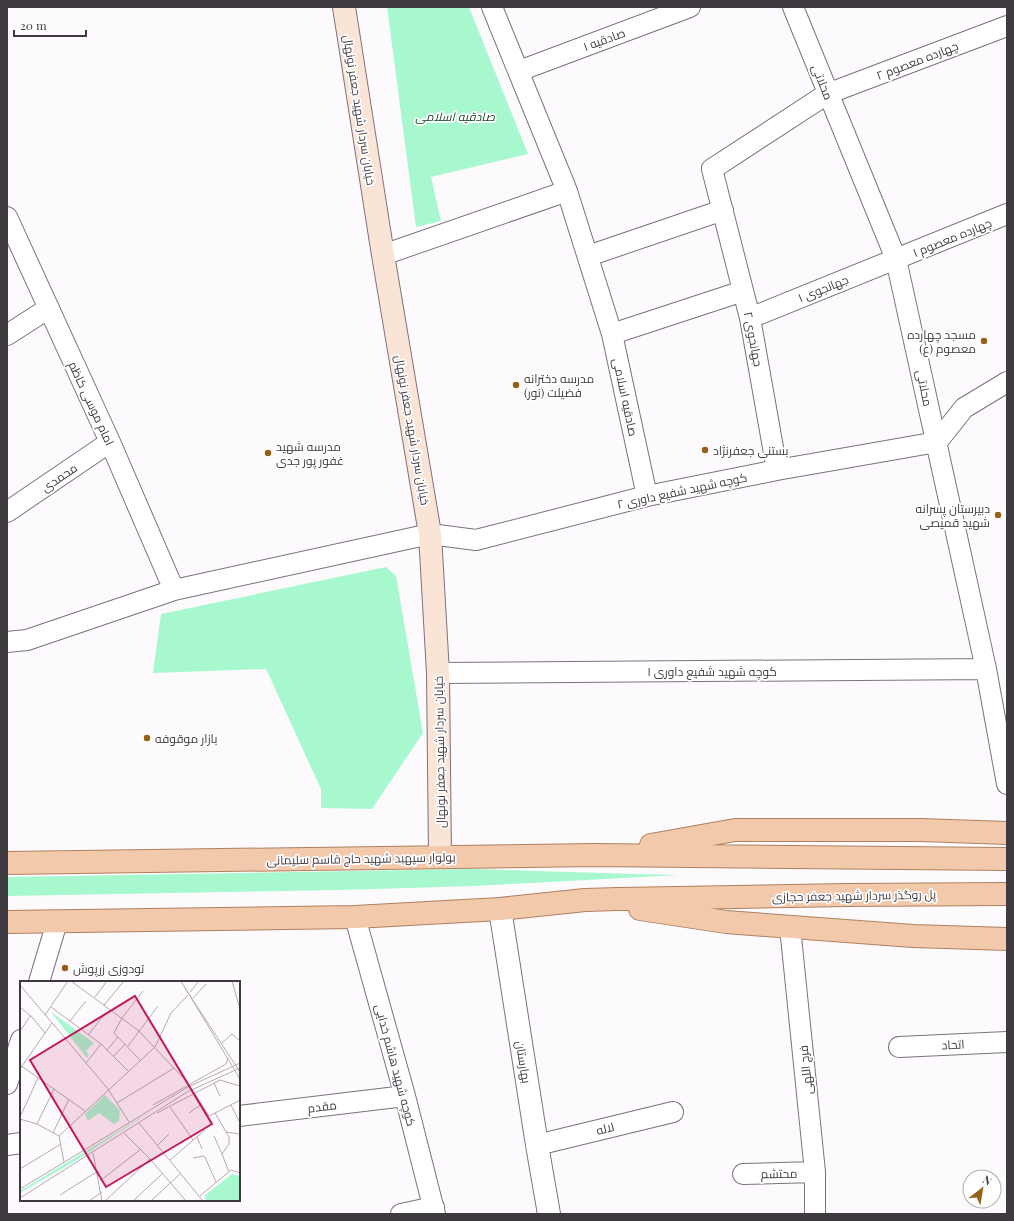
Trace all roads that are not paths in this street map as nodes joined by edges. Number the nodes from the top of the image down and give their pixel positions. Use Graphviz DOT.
graph roads {
  1 [pos="344,7"];
  2 [pos="492,7"];
  3 [pos="690,7"];
  4 [pos="792,7"];
  5 [pos="1007,26"];
  6 [pos="518,71"];
  7 [pos="828,94"];
  8 [pos="567,191"];
  9 [pos="723,210"];
  10 [pos="1007,214"];
  11 [pos="7,217"];
  12 [pos="383,254"];
  13 [pos="588,256"];
  14 [pos="896,259"];
  15 [pos="743,292"];
  16 [pos="49,308"];
  17 [pos="750,318"];
  18 [pos="612,334"];
  19 [pos="7,335"];
  20 [pos="1007,382"];
  21 [pos="110,442"];
  22 [pos="937,442"];
  23 [pos="777,470"];
  24 [pos="647,496"];
  25 [pos="7,512"];
  26 [pos="430,534"];
  27 [pos="174,590"];
  28 [pos="7,642"];
  29 [pos="986,669"];
  30 [pos="438,673"];
  31 [pos="1007,784"];
  32 [pos="1007,833"];
  33 [pos="594,855"];
  34 [pos="440,857"];
  35 [pos="1007,859"];
  36 [pos="7,862"];
  37 [pos="1007,894"];
  38 [pos="585,900"];
  39 [pos="500,909"];
  40 [pos="355,917"];
  41 [pos="7,922"];
  42 [pos="57,922"];
  43 [pos="790,927"];
  44 [pos="1007,939"];
  45 [pos="38,981"];
  46 [pos="1007,1042"];
  47 [pos="20,1043"];
  48 [pos="899,1047"];
  49 [pos="8,1077"];
  50 [pos="405,1096"];
  51 [pos="673,1112"];
  52 [pos="240,1116"];
  53 [pos="20,1143"];
  54 [pos="7,1144"];
  55 [pos="537,1145"];
  56 [pos="815,1172"];
  57 [pos="743,1174"];
  58 [pos="434,1211"];
  59 [pos="401,1214"];
  60 [pos="549,1214"];
  61 [pos="815,1214"];
  1 -- 12 [label="main road, خیابان سردار شهید جعفر نونهال"];
  2 -- 6 [label="street, صادقیه اسلامی"];
  3 -- 6 [label="street, صادقیه ۱"];
  4 -- 7 [label="street, محلاتی"];
  5 -- 7 [label="street, چهارده معصوم ۲"];
  6 -- 8 [label="street, صادقیه اسلامی"];
  7 -- 9 [label="street, جهانجوی ۲"];
  7 -- 14 [label="street, محلاتی"];
  8 -- 12 [label="street"];
  8 -- 13 [label="street, صادقیه اسلامی"];
  9 -- 13 [label="street"];
  9 -- 15 [label="street, جهانجوی ۲"];
  10 -- 14 [label="street, چهارده معصوم ۱"];
  11 -- 16 [label="street, امام موسی کاظم"];
  12 -- 26 [label="main road, خیابان سردار شهید جعفر نونهال"];
  13 -- 18 [label="street, صادقیه اسلامی"];
  14 -- 17 [label="street, جهانجوی ۱"];
  14 -- 22 [label="street, محلاتی"];
  15 -- 17 [label="street, جهانجوی ۲"];
  15 -- 18 [label="street"];
  16 -- 19 [label="street"];
  16 -- 21 [label="street, امام موسی کاظم"];
  17 -- 23 [label="street, جهانجوی ۲"];
  18 -- 24 [label="street, صادقیه اسلامی"];
  20 -- 22 [label="street"];
  21 -- 25 [label="street, محمدی"];
  21 -- 27 [label="street, امام موسی کاظم"];
  22 -- 23 [label="street, کوچه شهید شفیع داوری ۲"];
  22 -- 29 [label="street, محلاتی"];
  23 -- 24 [label="street, کوچه شهید شفیع داوری ۲"];
  24 -- 26 [label="street, کوچه شهید شفیع داوری ۲"];
  26 -- 27 [label="street"];
  26 -- 30 [label="main road, خیابان سردار شهید جعفر نونهال"];
  27 -- 28 [label="street"];
  29 -- 30 [label="street, کوچه شهید شفیع داوری ۱"];
  29 -- 31 [label="street, محلاتی"];
  30 -- 34 [label="main road, خیابان سردار شهید جعفر نونهال"];
  32 -- 33 [label="main road"];
  33 -- 34 [label="main road, بولوار سپهبد شهید حاج قاسم سلیمانی"];
  33 -- 35 [label="main road, بولوار سپهبد شهید حاج قاسم سلیمانی"];
  34 -- 36 [label="main road, بولوار سپهبد شهید حاج قاسم سلیمانی"];
  37 -- 38 [label="main road, پل روگذر سردار شهید جعفر حجازی"];
  38 -- 39 [label="main road"];
  38 -- 43 [label="main road"];
  39 -- 40 [label="main road"];
  39 -- 55 [label="street, بهارستان"];
  40 -- 42 [label="main road"];
  40 -- 50 [label="street, کوچه شهید هاشم خدایی"];
  41 -- 42 [label="main road"];
  42 -- 45 [label="street"];
  43 -- 44 [label="main road"];
  43 -- 56 [label="street, فرج اللهی"];
  46 -- 48 [label="street, اتحاد"];
  47 -- 49 [label="street"];
  50 -- 52 [label="street, مقدم"];
  50 -- 58 [label="street, کوچه شهید هاشم خدایی"];
  51 -- 55 [label="street, لاله"];
  53 -- 54 [label="street"];
  55 -- 60 [label="street, بهارستان"];
  56 -- 57 [label="street, محتشم"];
  56 -- 61 [label="street, فرج اللهی"];
  58 -- 59 [label="street"];
}
